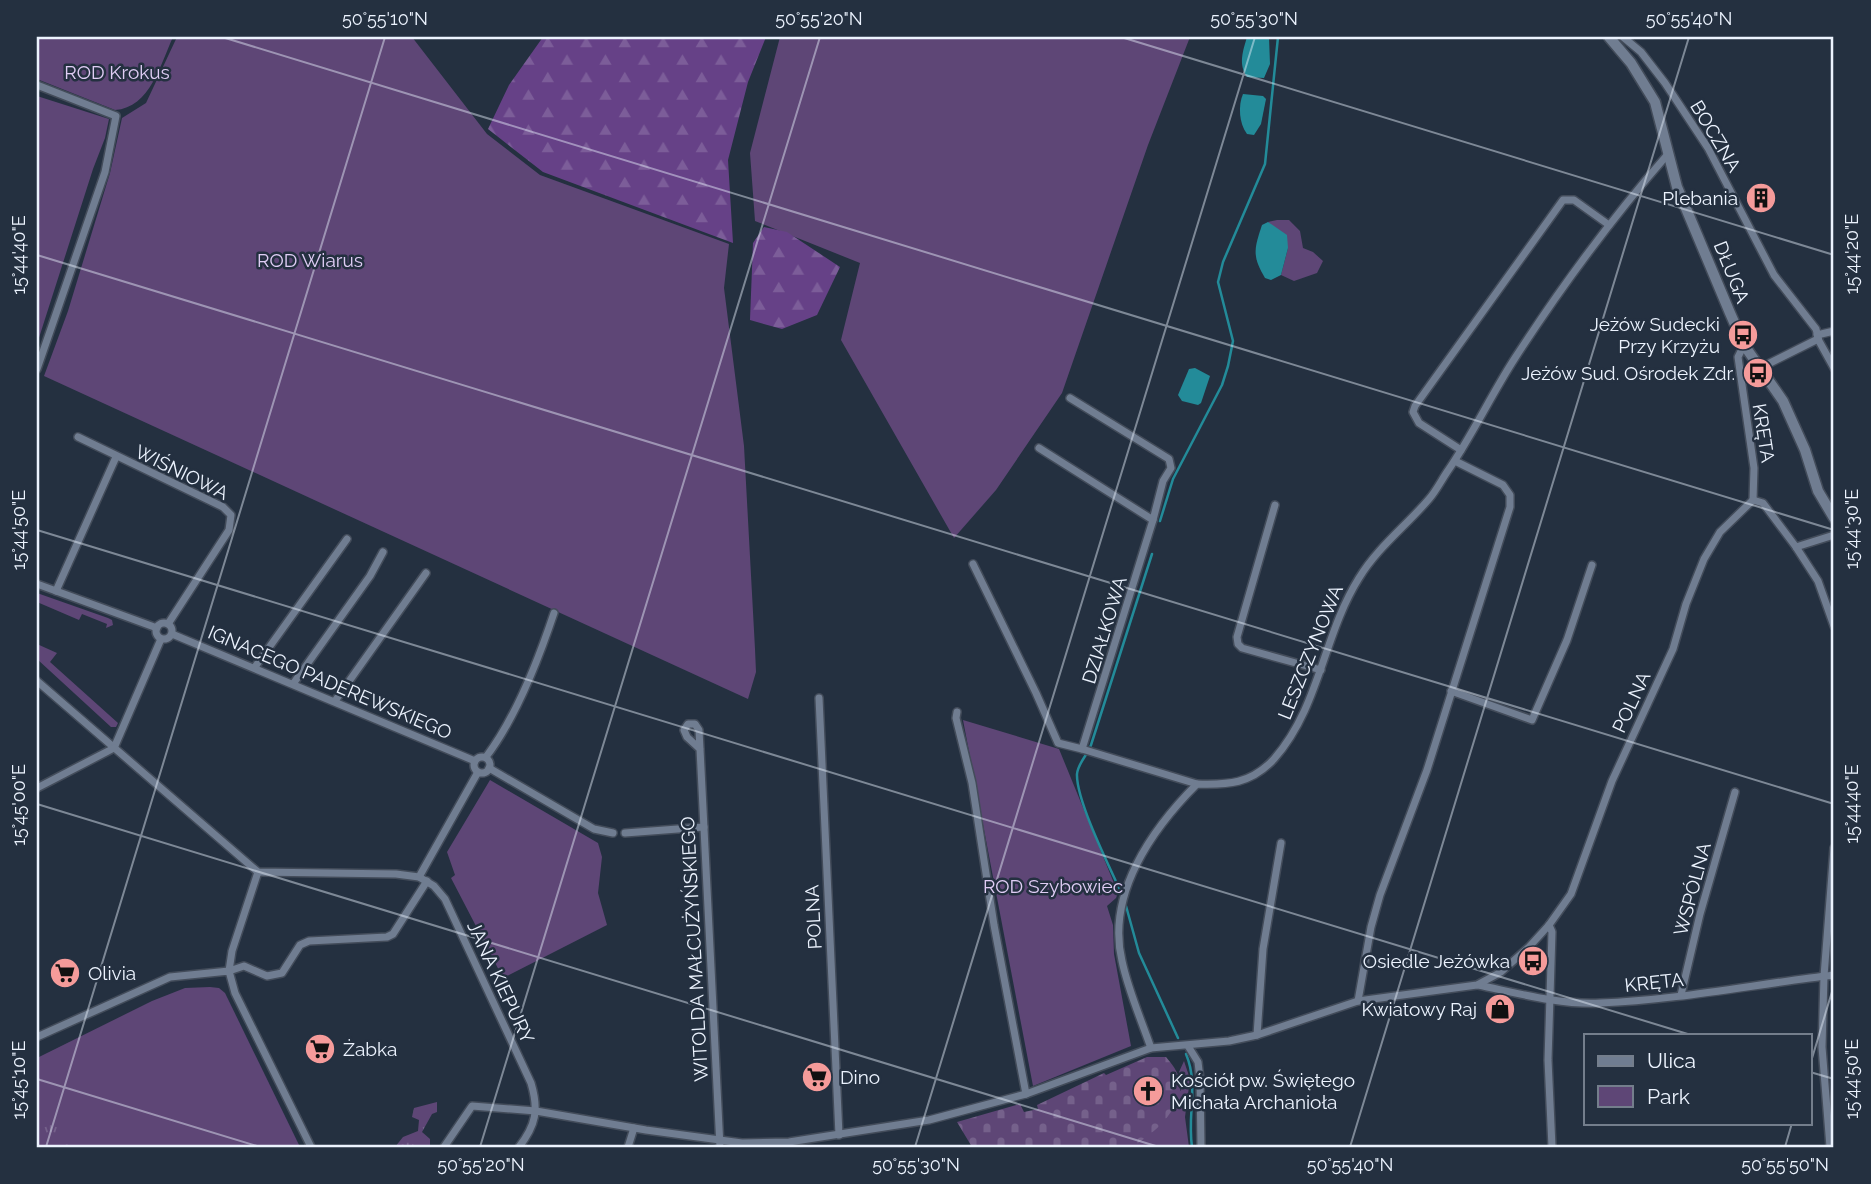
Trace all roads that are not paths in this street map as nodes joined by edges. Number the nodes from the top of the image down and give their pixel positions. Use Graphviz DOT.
graph roads {
  1 [pos="1615,37"];
  2 [pos="37,85"];
  3 [pos="1668,154"];
  4 [pos="1609,225"];
  5 [pos="1834,331"];
  6 [pos="1818,337"];
  7 [pos="1744,345"];
  8 [pos="1760,368"];
  9 [pos="1834,368"];
  10 [pos="37,369"];
  11 [pos="1070,398"];
  12 [pos="78,438"];
  13 [pos="1039,448"];
  14 [pos="1461,450"];
  15 [pos="116,457"];
  16 [pos="1455,461"];
  17 [pos="1753,500"];
  18 [pos="1275,505"];
  19 [pos="1834,518"];
  20 [pos="1153,520"];
  21 [pos="1834,535"];
  22 [pos="346,540"];
  23 [pos="1796,547"];
  24 [pos="383,552"];
  25 [pos="973,564"];
  26 [pos="1592,565"];
  27 [pos="426,573"];
  28 [pos="37,584"];
  29 [pos="55,591"];
  30 [pos="554,613"];
  31 [pos="168,624"];
  32 [pos="1834,626"];
  33 [pos="157,628"];
  34 [pos="172,634"];
  35 [pos="161,639"];
  36 [pos="255,667"];
  37 [pos="1321,670"];
  38 [pos="37,681"];
  39 [pos="293,684"];
  40 [pos="1451,691"];
  41 [pos="819,698"];
  42 [pos="335,701"];
  43 [pos="957,712"];
  44 [pos="114,748"];
  45 [pos="700,749"];
  46 [pos="1084,750"];
  47 [pos="486,757"];
  48 [pos="475,761"];
  49 [pos="489,768"];
  50 [pos="478,772"];
  51 [pos="1197,784"];
  52 [pos="37,788"];
  53 [pos="1735,792"];
  54 [pos="704,827"];
  55 [pos="612,833"];
  56 [pos="625,833"];
  57 [pos="1282,843"];
  58 [pos="1834,848"];
  59 [pos="258,872"];
  60 [pos="423,879"];
  61 [pos="1549,925"];
  62 [pos="229,971"];
  63 [pos="1834,975"];
  64 [pos="1824,976"];
  65 [pos="1477,985"];
  66 [pos="1681,995"];
  67 [pos="1550,998"];
  68 [pos="1358,1001"];
  69 [pos="1257,1035"];
  70 [pos="37,1037"];
  71 [pos="1188,1046"];
  72 [pos="1151,1048"];
  73 [pos="1026,1094"];
  74 [pos="536,1111"];
  75 [pos="634,1128"];
  76 [pos="839,1135"];
  77 [pos="719,1144"];
  78 [pos="789,1145"];
  79 [pos="311,1147"];
  80 [pos="444,1147"];
  81 [pos="519,1147"];
  82 [pos="628,1147"];
  83 [pos="1201,1147"];
  84 [pos="1552,1147"];
  85 [pos="1830,1147"];
  1 -- 3 [label="street, DŁUGA"];
  1 -- 6 [label="street, BOCZNA"];
  2 -- 10 [label="street"];
  3 -- 4 [label="street, LESZCZYNOWA"];
  3 -- 7 [label="street, DŁUGA"];
  4 -- 14 [label="street, LESZCZYNOWA"];
  4 -- 14 [label="street"];
  5 -- 6 [label="street"];
  6 -- 8 [label="street"];
  6 -- 9 [label="street, BOCZNA"];
  7 -- 8 [label="street, DŁUGA"];
  7 -- 17 [label="street, KRĘTA"];
  8 -- 19 [label="street, DŁUGA"];
  11 -- 20 [label="street, DZIAŁKOWA"];
  12 -- 15 [label="street, WIŚNIOWA"];
  13 -- 20 [label="street"];
  14 -- 16 [label="street, LESZCZYNOWA"];
  15 -- 29 [label="street, WIŚNIOWA"];
  15 -- 31 [label="street, WIŚNIOWA"];
  16 -- 37 [label="street, LESZCZYNOWA"];
  16 -- 40 [label="street"];
  17 -- 23 [label="street"];
  17 -- 61 [label="street, POLNA"];
  18 -- 37 [label="street"];
  20 -- 46 [label="street, DZIAŁKOWA"];
  21 -- 23 [label="street"];
  22 -- 36 [label="street"];
  23 -- 32 [label="street"];
  24 -- 39 [label="street"];
  25 -- 46 [label="street"];
  26 -- 40 [label="street"];
  27 -- 42 [label="street"];
  28 -- 29 [label="street"];
  29 -- 33 [label="street"];
  30 -- 47 [label="street"];
  31 -- 33 [label="street"];
  31 -- 34 [label="street"];
  33 -- 35 [label="street"];
  34 -- 35 [label="street"];
  34 -- 36 [label="street, IGNACEGO PADEREWSKIEGO"];
  35 -- 44 [label="street"];
  36 -- 39 [label="street, IGNACEGO PADEREWSKIEGO"];
  37 -- 51 [label="street, LESZCZYNOWA"];
  38 -- 44 [label="street"];
  39 -- 42 [label="street, IGNACEGO PADEREWSKIEGO"];
  40 -- 68 [label="street"];
  41 -- 76 [label="street, POLNA"];
  42 -- 48 [label="street, IGNACEGO PADEREWSKIEGO"];
  43 -- 73 [label="street"];
  44 -- 52 [label="street"];
  44 -- 59 [label="street"];
  45 -- 54 [label="street, WITOLDA MAŁCUŻYŃSKIEGO"];
  46 -- 51 [label="street"];
  47 -- 48 [label="street"];
  47 -- 49 [label="street"];
  48 -- 50 [label="street"];
  49 -- 50 [label="street"];
  49 -- 55 [label="street"];
  50 -- 60 [label="street"];
  51 -- 72 [label="street"];
  53 -- 66 [label="street, WSPÓLNA"];
  54 -- 56 [label="street"];
  54 -- 77 [label="street, WITOLDA MAŁCUŻYŃSKIEGO"];
  57 -- 69 [label="street"];
  58 -- 64 [label="street"];
  59 -- 60 [label="street"];
  59 -- 62 [label="street"];
  60 -- 62 [label="street"];
  60 -- 74 [label="street, JANA KIEPURY"];
  61 -- 65 [label="street, POLNA"];
  61 -- 67 [label="street"];
  62 -- 70 [label="street"];
  62 -- 79 [label="street"];
  63 -- 64 [label="street, KRĘTA"];
  64 -- 66 [label="street, KRĘTA"];
  64 -- 85 [label="street"];
  65 -- 67 [label="street, KRĘTA"];
  65 -- 68 [label="street, POLNA"];
  66 -- 67 [label="street, KRĘTA"];
  67 -- 84 [label="street"];
  68 -- 69 [label="street, POLNA"];
  69 -- 71 [label="street, POLNA"];
  71 -- 72 [label="street, POLNA"];
  71 -- 83 [label="street"];
  72 -- 73 [label="street, POLNA"];
  73 -- 76 [label="street, POLNA"];
  74 -- 75 [label="street"];
  74 -- 80 [label="street"];
  74 -- 81 [label="street"];
  75 -- 77 [label="street"];
  75 -- 82 [label="street"];
  76 -- 78 [label="street, POLNA"];
  77 -- 78 [label="street, POLNA"];
}
